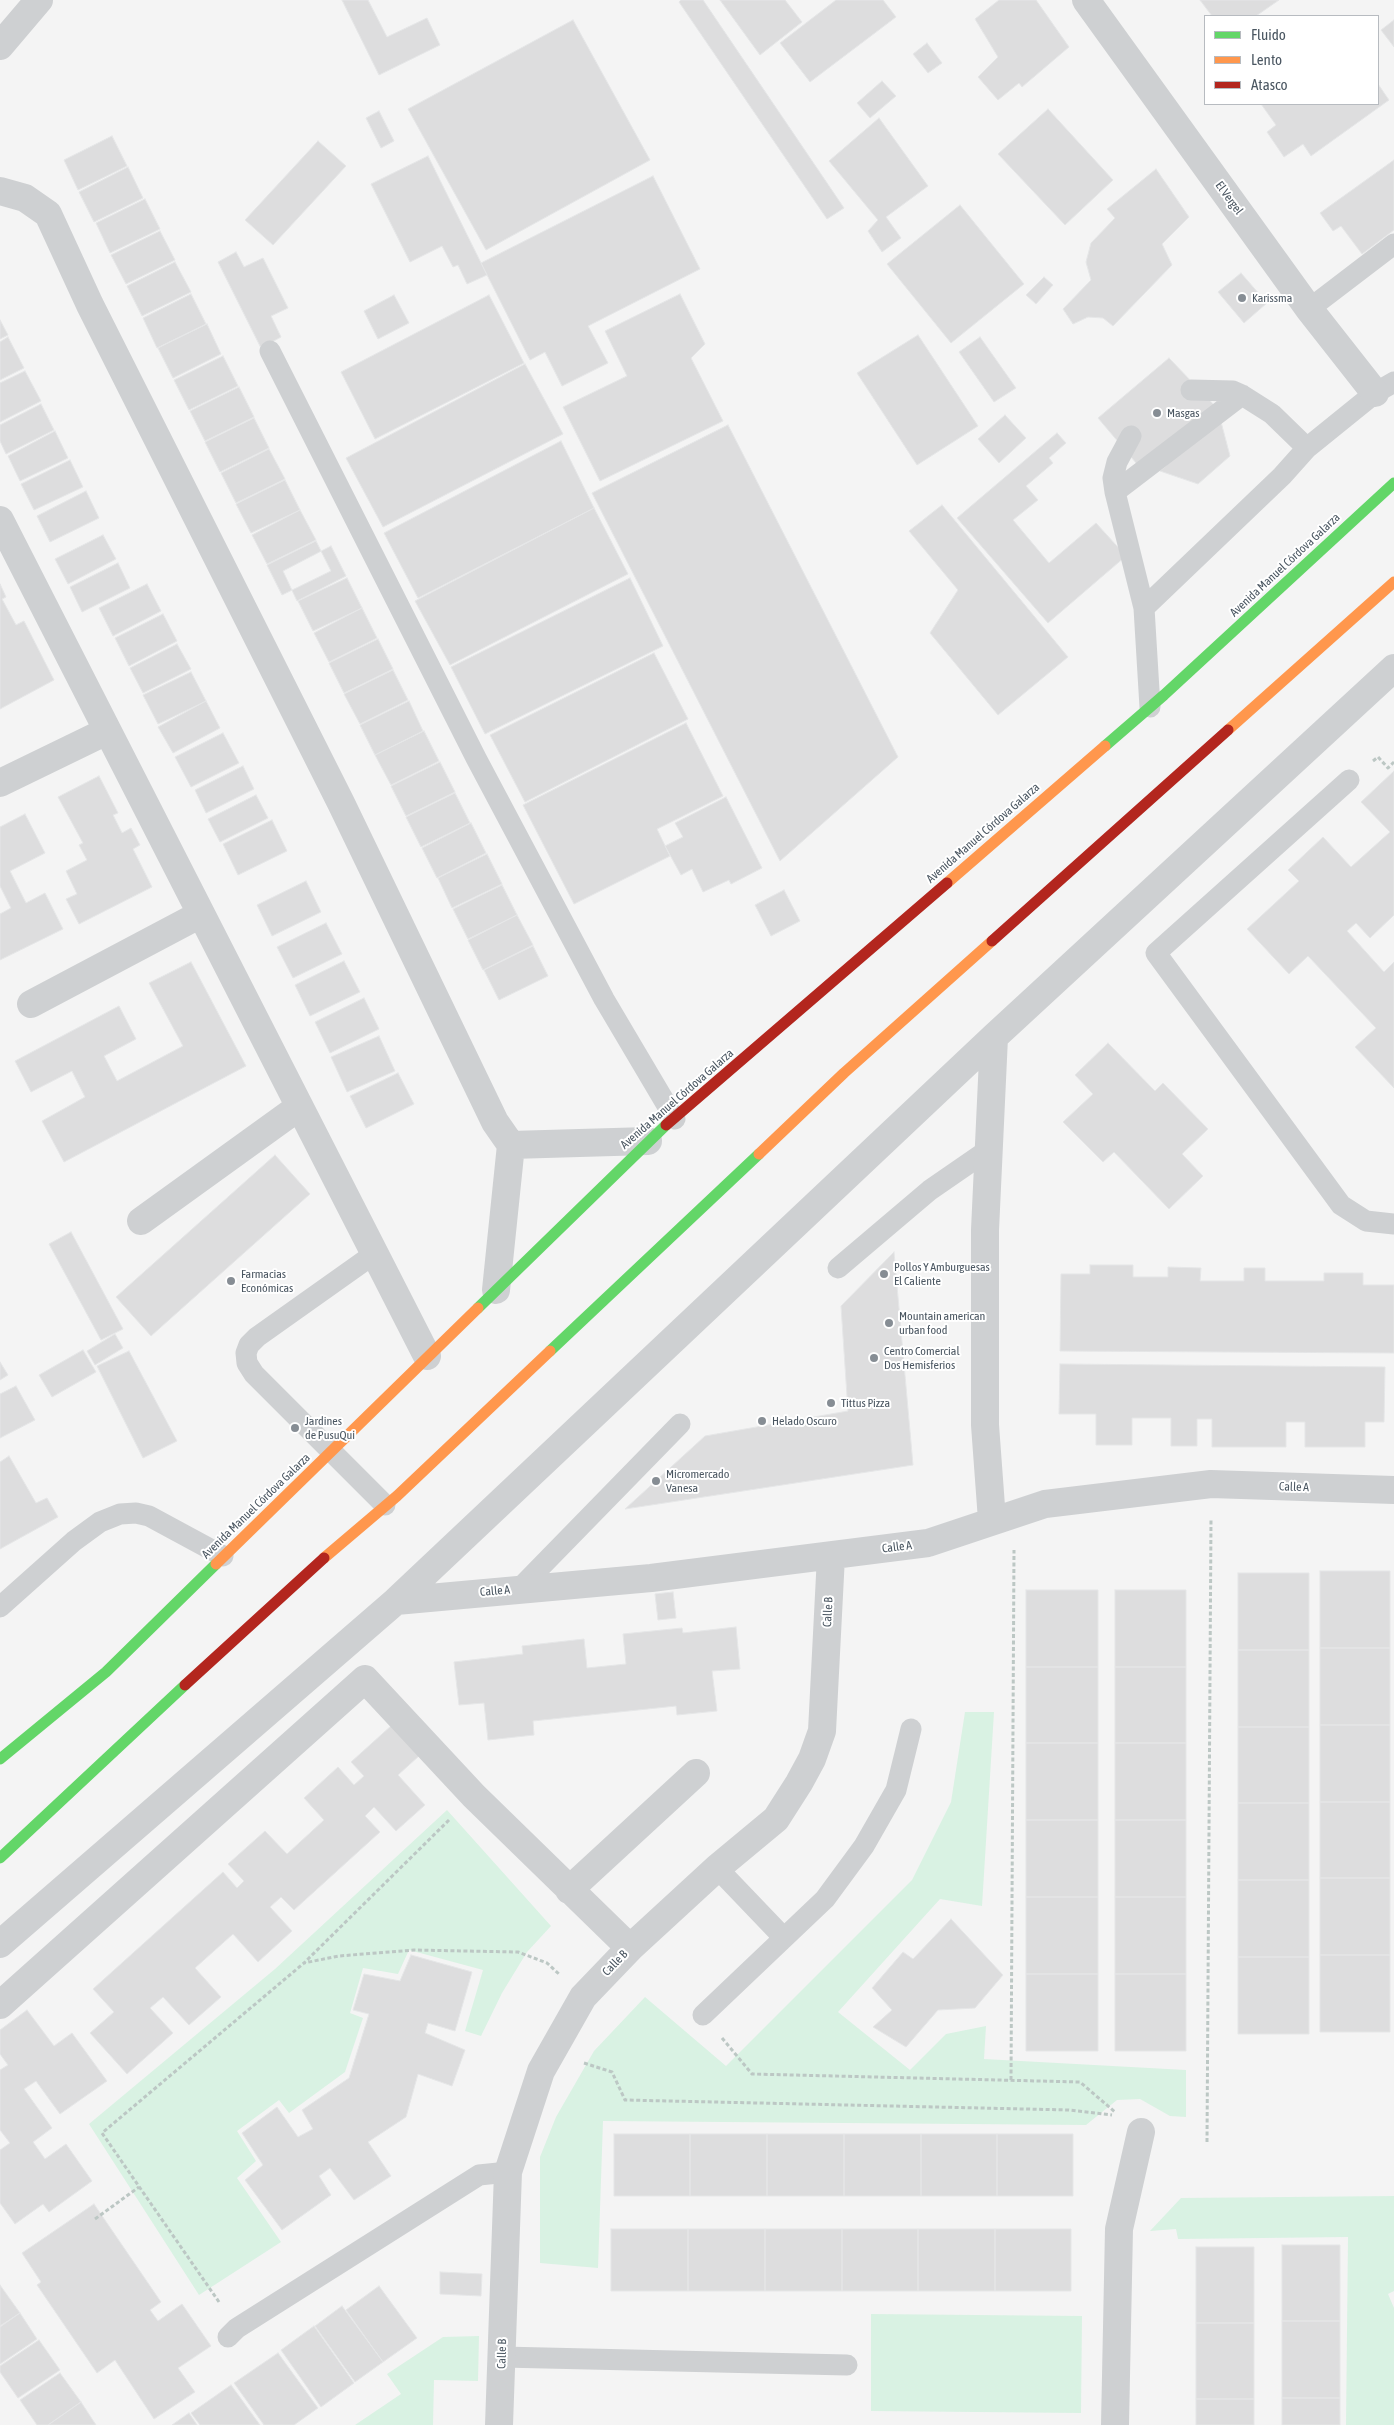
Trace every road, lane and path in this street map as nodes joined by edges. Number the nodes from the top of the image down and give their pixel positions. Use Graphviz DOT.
graph roads {
  1 [pos="39,0"];
  2 [pos="1086,0"];
  3 [pos="0,46"];
  4 [pos="0,191"];
  5 [pos="1394,244"];
  6 [pos="1309,308"];
  7 [pos="270,351"];
  8 [pos="1384,388"];
  9 [pos="1191,390"];
  10 [pos="1242,396"];
  11 [pos="1131,436"];
  12 [pos="1307,448"];
  13 [pos="1394,483"];
  14 [pos="1115,492"];
  15 [pos="0,520"];
  16 [pos="1394,582"];
  17 [pos="1144,608"];
  18 [pos="1394,668"];
  19 [pos="1150,707"];
  20 [pos="107,731"];
  21 [pos="1349,780"];
  22 [pos="0,782"];
  23 [pos="201,914"];
  24 [pos="31,1004"];
  25 [pos="994,1037"];
  26 [pos="299,1107"];
  27 [pos="675,1119"];
  28 [pos="648,1142"];
  29 [pos="511,1145"];
  30 [pos="988,1150"];
  31 [pos="141,1221"];
  32 [pos="1394,1224"];
  33 [pos="374,1254"];
  34 [pos="838,1268"];
  35 [pos="496,1290"];
  36 [pos="427,1356"];
  37 [pos="680,1424"];
  38 [pos="331,1453"];
  39 [pos="1211,1484"];
  40 [pos="1394,1490"];
  41 [pos="385,1505"];
  42 [pos="1003,1517"];
  43 [pos="224,1556"];
  44 [pos="831,1556"];
  45 [pos="519,1589"];
  46 [pos="396,1601"];
  47 [pos="0,1607"];
  48 [pos="911,1729"];
  49 [pos="0,1759"];
  50 [pos="696,1772"];
  51 [pos="474,1796"];
  52 [pos="0,1858"];
  53 [pos="717,1868"];
  54 [pos="569,1890"];
  55 [pos="784,1938"];
  56 [pos="0,1944"];
  57 [pos="630,1948"];
  58 [pos="304,1963"];
  59 [pos="583,1997"];
  60 [pos="0,2006"];
  61 [pos="703,2015"];
  62 [pos="551,2053"];
  63 [pos="1011,2080"];
  64 [pos="1141,2132"];
  65 [pos="1207,2142"];
  66 [pos="508,2172"];
  67 [pos="139,2187"];
  68 [pos="94,2219"];
  69 [pos="233,2333"];
  70 [pos="502,2357"];
  71 [pos="847,2365"];
  72 [pos="499,2425"];
  73 [pos="1115,2425"];
  1 -- 3 [label="street"];
  2 -- 6 [label="street, El Vergel"];
  4 -- 29 [label="street"];
  5 -- 6 [label="lane"];
  6 -- 8 [label="street, El Vergel"];
  7 -- 27 [label="lane"];
  8 -- 12 [label="lane"];
  9 -- 10 [label="lane"];
  10 -- 12 [label="lane"];
  10 -- 14 [label="lane"];
  11 -- 14 [label="lane"];
  12 -- 17 [label="lane"];
  13 -- 19 [label="main road, Avenida Manuel Córdova Galarza"];
  14 -- 17 [label="lane"];
  15 -- 20 [label="street"];
  16 -- 41 [label="main road"];
  17 -- 19 [label="lane"];
  18 -- 25 [label="street"];
  19 -- 27 [label="main road, Avenida Manuel Córdova Galarza"];
  20 -- 22 [label="street"];
  20 -- 23 [label="street"];
  21 -- 32 [label="lane"];
  23 -- 24 [label="street"];
  23 -- 26 [label="street"];
  25 -- 30 [label="street"];
  25 -- 46 [label="street"];
  26 -- 31 [label="street"];
  26 -- 33 [label="street"];
  27 -- 28 [label="main road, Avenida Manuel Córdova Galarza"];
  28 -- 29 [label="street"];
  28 -- 35 [label="main road, Avenida Manuel Córdova Galarza"];
  29 -- 35 [label="street"];
  30 -- 34 [label="lane"];
  30 -- 42 [label="street"];
  33 -- 36 [label="street"];
  33 -- 38 [label="lane"];
  35 -- 36 [label="main road, Avenida Manuel Córdova Galarza"];
  36 -- 38 [label="main road, Avenida Manuel Córdova Galarza"];
  37 -- 45 [label="lane"];
  38 -- 41 [label="lane"];
  38 -- 43 [label="main road, Avenida Manuel Córdova Galarza"];
  39 -- 40 [label="street, Calle A"];
  39 -- 42 [label="street, Calle A"];
  39 -- 65 [label="path"];
  41 -- 52 [label="main road"];
  42 -- 44 [label="street, Calle A"];
  42 -- 63 [label="path"];
  43 -- 47 [label="lane"];
  43 -- 49 [label="main road, Avenida Manuel Córdova Galarza"];
  44 -- 45 [label="street, Calle A"];
  44 -- 53 [label="street, Calle B"];
  45 -- 46 [label="street, Calle A"];
  46 -- 56 [label="street"];
  48 -- 55 [label="lane"];
  50 -- 54 [label="street"];
  51 -- 54 [label="street"];
  51 -- 58 [label="path"];
  51 -- 60 [label="street"];
  53 -- 55 [label="lane"];
  53 -- 57 [label="street, Calle B"];
  54 -- 57 [label="street"];
  55 -- 61 [label="lane"];
  57 -- 59 [label="street, Calle B"];
  58 -- 59 [label="path"];
  58 -- 67 [label="path"];
  59 -- 62 [label="street, Calle B"];
  61 -- 63 [label="path"];
  62 -- 63 [label="path"];
  62 -- 66 [label="street, Calle B"];
  64 -- 73 [label="street"];
  66 -- 69 [label="lane"];
  66 -- 70 [label="street, Calle B"];
  67 -- 68 [label="path"];
  67 -- 69 [label="path"];
  70 -- 71 [label="lane"];
  70 -- 72 [label="street, Calle B"];
}
